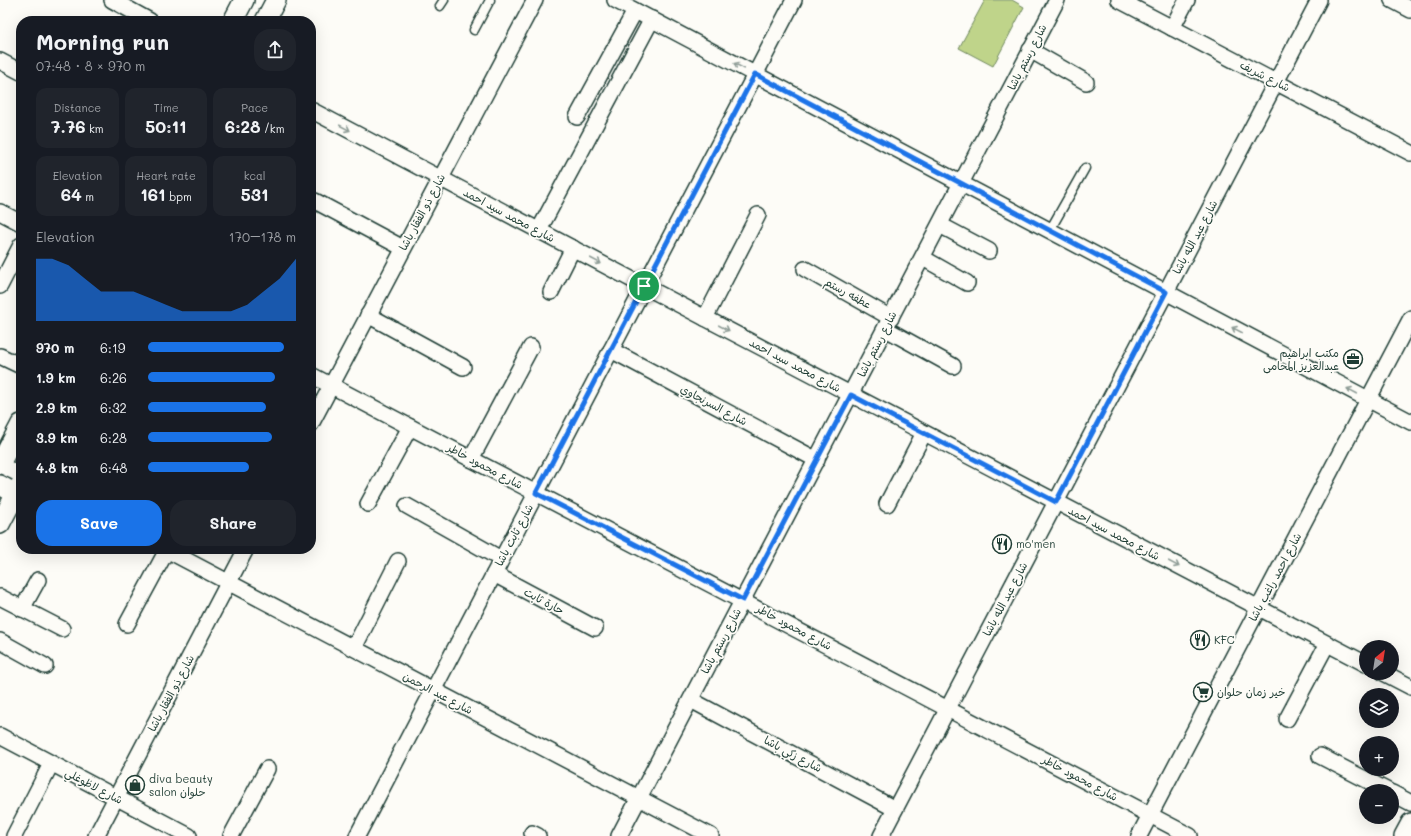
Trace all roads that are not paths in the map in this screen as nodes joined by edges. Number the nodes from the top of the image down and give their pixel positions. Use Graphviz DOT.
graph roads {
  1 [pos="244,0"];
  2 [pos="276,0"];
  3 [pos="490,0"];
  4 [pos="535,0"];
  5 [pos="615,0"];
  6 [pos="794,0"];
  7 [pos="1057,0"];
  8 [pos="1118,0"];
  9 [pos="1187,0"];
  10 [pos="1319,0"];
  11 [pos="1392,0"];
  12 [pos="118,2"];
  13 [pos="633,6"];
  14 [pos="1411,10"];
  15 [pos="142,16"];
  16 [pos="236,16"];
  17 [pos="268,16"];
  18 [pos="652,19"];
  19 [pos="1172,28"];
  20 [pos="474,30"];
  21 [pos="1030,50"];
  22 [pos="0,61"];
  23 [pos="16,69"];
  24 [pos="755,74"];
  25 [pos="1086,82"];
  26 [pos="1276,82"];
  27 [pos="316,113"];
  28 [pos="577,117"];
  29 [pos="1411,154"];
  30 [pos="1085,168"];
  31 [pos="440,179"];
  32 [pos="962,184"];
  33 [pos="316,202"];
  34 [pos="0,212"];
  35 [pos="758,215"];
  36 [pos="16,220"];
  37 [pos="940,225"];
  38 [pos="539,230"];
  39 [pos="1050,230"];
  40 [pos="403,248"];
  41 [pos="573,248"];
  42 [pos="989,251"];
  43 [pos="16,255"];
  44 [pos="923,258"];
  45 [pos="805,269"];
  46 [pos="967,283"];
  47 [pos="0,286"];
  48 [pos="644,286"];
  49 [pos="551,292"];
  50 [pos="1166,292"];
  51 [pos="368,315"];
  52 [pos="705,318"];
  53 [pos="1411,318"];
  54 [pos="888,323"];
  55 [pos="531,346"];
  56 [pos="611,350"];
  57 [pos="0,356"];
  58 [pos="16,364"];
  59 [pos="953,366"];
  60 [pos="462,367"];
  61 [pos="316,378"];
  62 [pos="331,386"];
  63 [pos="851,395"];
  64 [pos="1368,399"];
  65 [pos="316,414"];
  66 [pos="1411,422"];
  67 [pos="410,427"];
  68 [pos="924,433"];
  69 [pos="16,434"];
  70 [pos="472,459"];
  71 [pos="817,460"];
  72 [pos="0,464"];
  73 [pos="16,472"];
  74 [pos="12,488"];
  75 [pos="536,493"];
  76 [pos="1056,502"];
  77 [pos="368,504"];
  78 [pos="887,504"];
  79 [pos="407,506"];
  80 [pos="0,524"];
  81 [pos="163,554"];
  82 [pos="176,554"];
  83 [pos="243,554"];
  84 [pos="501,559"];
  85 [pos="398,561"];
  86 [pos="494,574"];
  87 [pos="38,580"];
  88 [pos="229,582"];
  89 [pos="0,597"];
  90 [pos="743,600"];
  91 [pos="1258,608"];
  92 [pos="22,609"];
  93 [pos="127,624"];
  94 [pos="595,628"];
  95 [pos="62,629"];
  96 [pos="0,642"];
  97 [pos="1327,644"];
  98 [pos="354,648"];
  99 [pos="1359,660"];
  100 [pos="45,666"];
  101 [pos="1398,680"];
  102 [pos="1411,687"];
  103 [pos="433,690"];
  104 [pos="691,700"];
  105 [pos="948,709"];
  106 [pos="1287,719"];
  107 [pos="0,736"];
  108 [pos="1320,756"];
  109 [pos="52,764"];
  110 [pos="267,769"];
  111 [pos="1374,784"];
  112 [pos="1399,797"];
  113 [pos="116,798"];
  114 [pos="639,798"];
  115 [pos="1411,803"];
  116 [pos="895,809"];
  117 [pos="1150,815"];
  118 [pos="1411,823"];
  119 [pos="14,836"];
  120 [pos="96,836"];
  121 [pos="189,836"];
  122 [pos="231,836"];
  123 [pos="357,836"];
  124 [pos="619,836"];
  125 [pos="712,836"];
  126 [pos="881,836"];
  127 [pos="1139,836"];
  128 [pos="1190,836"];
  129 [pos="1404,836"];
  1 -- 16 [label="street"];
  2 -- 17 [label="street"];
  3 -- 20 [label="lane"];
  4 -- 31 [label="street, شارع ذو الفقار باشا"];
  5 -- 13 [label="street"];
  6 -- 24 [label="street, شارع ثابت باشا"];
  7 -- 21 [label="street, شارع رستم باشا"];
  8 -- 19 [label="street, شارع شريف"];
  9 -- 19 [label="street"];
  10 -- 26 [label="street, شارع عبد الله باشا"];
  11 -- 14 [label="street"];
  12 -- 15 [label="street"];
  13 -- 18 [label="street"];
  13 -- 28 [label="street"];
  24 -- 18 [label="street, one-way"];
  18 -- 38 [label="street"];
  19 -- 26 [label="street, شارع شريف"];
  21 -- 25 [label="street"];
  21 -- 32 [label="street, شارع رستم باشا"];
  22 -- 23 [label="street"];
  24 -- 32 [label="street"];
  24 -- 48 [label="street, شارع ثابت باشا"];
  26 -- 29 [label="street, شارع شريف"];
  26 -- 50 [label="street, شارع عبد الله باشا"];
  27 -- 31 [label="street, شارع محمد سيد احمد, one-way"];
  30 -- 39 [label="lane"];
  31 -- 38 [label="street, شارع محمد سيد احمد"];
  31 -- 40 [label="street, شارع ذو الفقار باشا"];
  32 -- 37 [label="street, شارع رستم باشا"];
  32 -- 39 [label="street"];
  33 -- 40 [label="street"];
  34 -- 36 [label="street"];
  35 -- 52 [label="street"];
  37 -- 42 [label="street"];
  37 -- 44 [label="street, شارع رستم باشا"];
  38 -- 41 [label="street, شارع محمد سيد احمد"];
  39 -- 50 [label="street"];
  40 -- 51 [label="street, شارع ذو الفقار باشا"];
  41 -- 48 [label="street, شارع محمد سيد احمد, one-way"];
  41 -- 49 [label="street"];
  43 -- 47 [label="street"];
  44 -- 46 [label="street"];
  44 -- 54 [label="street, شارع رستم باشا"];
  45 -- 54 [label="street, عطفه رستم"];
  48 -- 52 [label="street, شارع محمد سيد احمد"];
  48 -- 56 [label="street, شارع ثابت باشا"];
  64 -- 50 [label="street, one-way"];
  50 -- 76 [label="street, شارع عبد الله باشا"];
  51 -- 60 [label="street"];
  51 -- 62 [label="street, شارع ذو الفقار باشا"];
  52 -- 63 [label="street, شارع محمد سيد احمد, one-way"];
  53 -- 64 [label="street, شارع احمد راغب باشا"];
  54 -- 59 [label="street, عطفه رستم"];
  54 -- 63 [label="street, شارع رستم باشا"];
  55 -- 70 [label="street"];
  56 -- 71 [label="street, شارع السرنجاوي"];
  56 -- 75 [label="street, شارع ثابت باشا"];
  57 -- 58 [label="street"];
  61 -- 62 [label="street, شارع محمود خاطر"];
  62 -- 65 [label="street, شارع ذو الفقار باشا"];
  62 -- 67 [label="street, شارع محمود خاطر"];
  63 -- 68 [label="street, شارع محمد سيد احمد"];
  63 -- 71 [label="street, شارع رستم باشا"];
  64 -- 66 [label="street"];
  64 -- 91 [label="street, شارع احمد راغب باشا"];
  67 -- 70 [label="street, شارع محمود خاطر"];
  67 -- 77 [label="street"];
  68 -- 76 [label="street, شارع محمد سيد احمد"];
  68 -- 78 [label="street"];
  69 -- 72 [label="street"];
  70 -- 75 [label="street, شارع محمود خاطر"];
  71 -- 90 [label="street, شارع رستم باشا"];
  72 -- 73 [label="street"];
  74 -- 80 [label="street"];
  75 -- 84 [label="street, شارع ثابت باشا"];
  75 -- 90 [label="street, شارع محمود خاطر"];
  76 -- 91 [label="street, شارع محمد سيد احمد, one-way"];
  76 -- 105 [label="street, شارع عبد الله باشا"];
  79 -- 84 [label="street"];
  81 -- 93 [label="street"];
  82 -- 88 [label="street, شارع عبد الرحمن"];
  83 -- 88 [label="street, شارع ذو الفقار باشا"];
  84 -- 86 [label="street, شارع ثابت باشا"];
  85 -- 98 [label="street"];
  86 -- 94 [label="street, حارة ثابت"];
  86 -- 103 [label="street, شارع ثابت باشا"];
  87 -- 92 [label="street"];
  88 -- 98 [label="street, شارع عبد الرحمن"];
  88 -- 113 [label="street, شارع ذو الفقار باشا"];
  89 -- 92 [label="street"];
  90 -- 104 [label="street, شارع رستم باشا"];
  90 -- 105 [label="street, شارع محمود خاطر"];
  91 -- 97 [label="street, شارع محمد سيد احمد"];
  91 -- 117 [label="street, شارع احمد راغب باشا"];
  92 -- 95 [label="street"];
  96 -- 100 [label="street"];
  97 -- 99 [label="street, شارع محمد سيد احمد"];
  97 -- 106 [label="street"];
  98 -- 103 [label="street, شارع عبد الرحمن"];
  101 -- 102 [label="street"];
  103 -- 114 [label="street, شارع عبد الرحمن"];
  103 -- 123 [label="street, شارع ثابت باشا"];
  104 -- 114 [label="street, شارع رستم باشا"];
  104 -- 116 [label="street, شارع زكي باشا"];
  105 -- 116 [label="street, شارع عبد الله باشا"];
  105 -- 117 [label="street, شارع محمود خاطر"];
  107 -- 109 [label="street, شارع لاظوغلي"];
  108 -- 111 [label="street"];
  109 -- 113 [label="street, شارع لاظوغلي"];
  109 -- 119 [label="street"];
  110 -- 122 [label="street"];
  112 -- 115 [label="street"];
  113 -- 120 [label="street, شارع ذو الفقار باشا"];
  113 -- 121 [label="street, شارع لاظوغلي"];
  114 -- 124 [label="street, شارع رستم باشا"];
  114 -- 125 [label="street, شارع عبد الرحمن"];
  116 -- 126 [label="street, شارع عبد الله باشا"];
  117 -- 127 [label="street, شارع احمد راغب باشا"];
  117 -- 128 [label="street, شارع محمود خاطر"];
  118 -- 129 [label="street"];
}
